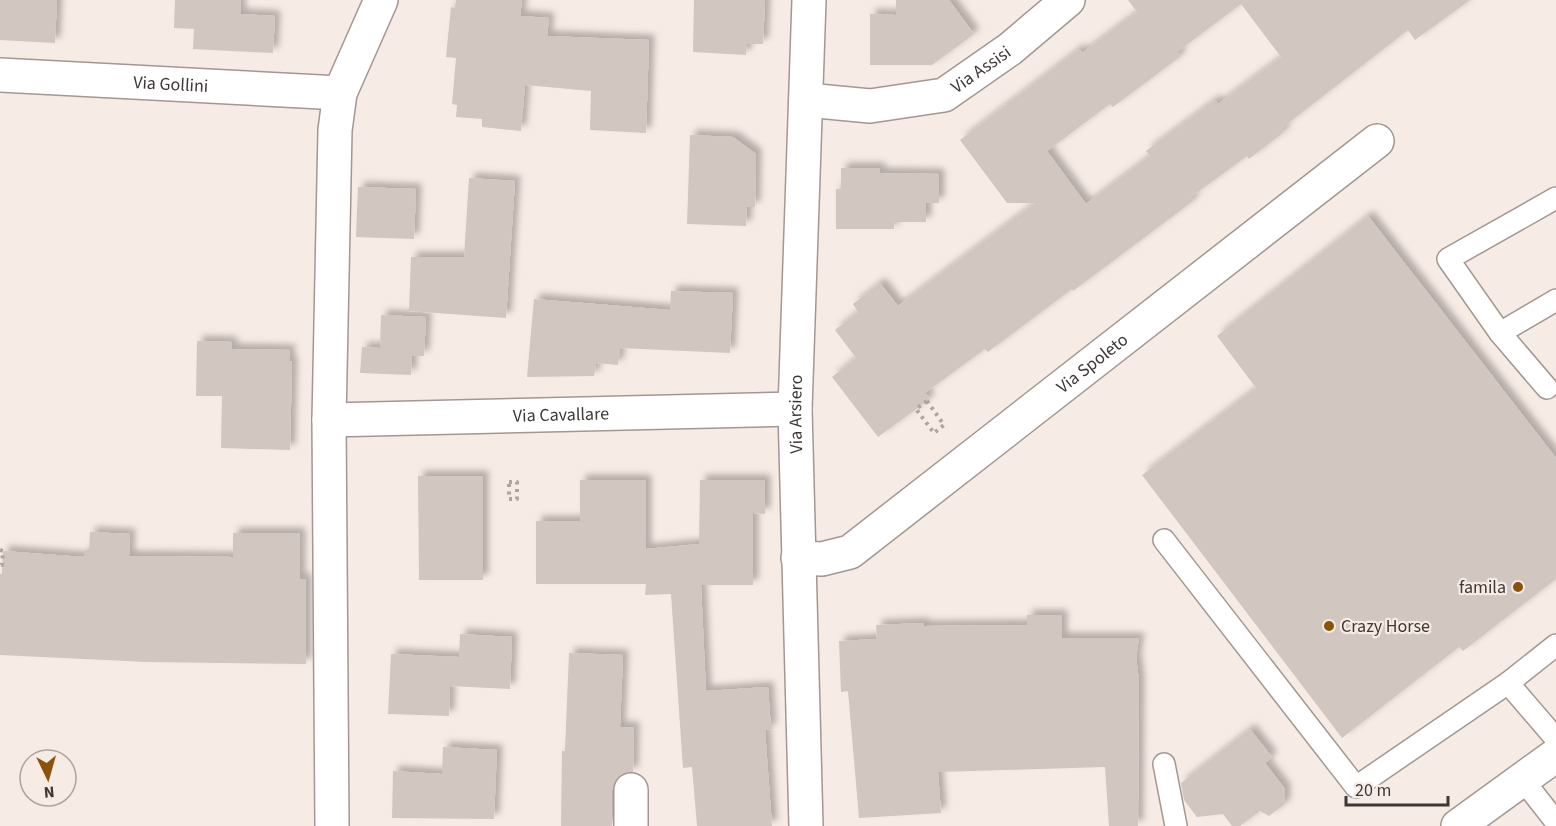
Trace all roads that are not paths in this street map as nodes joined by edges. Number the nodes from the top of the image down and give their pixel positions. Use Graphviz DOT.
graph roads {
  1 [pos="381,0"];
  2 [pos="809,0"];
  3 [pos="1068,0"];
  4 [pos="0,75"];
  5 [pos="340,93"];
  6 [pos="807,100"];
  7 [pos="1377,141"];
  8 [pos="1556,198"];
  9 [pos="1556,300"];
  10 [pos="1500,333"];
  11 [pos="1553,390"];
  12 [pos="795,409"];
  13 [pos="329,420"];
  14 [pos="1164,540"];
  15 [pos="798,558"];
  16 [pos="1556,645"];
  17 [pos="1508,683"];
  18 [pos="1556,739"];
  19 [pos="1556,755"];
  20 [pos="1164,764"];
  21 [pos="1524,780"];
  22 [pos="631,790"];
  23 [pos="1556,822"];
  24 [pos="332,826"];
  25 [pos="631,826"];
  26 [pos="806,826"];
  27 [pos="1176,826"];
  28 [pos="1458,826"];
  1 -- 5 [label="street"];
  2 -- 6 [label="street, Via Arsiero"];
  3 -- 6 [label="street, Via Assisi"];
  4 -- 5 [label="street, Via Gollini"];
  5 -- 13 [label="street"];
  6 -- 12 [label="street, Via Arsiero"];
  7 -- 15 [label="street, Via Spoleto"];
  8 -- 10 [label="lane"];
  9 -- 10 [label="lane"];
  10 -- 11 [label="lane"];
  12 -- 13 [label="street, Via Cavallare"];
  12 -- 15 [label="street, Via Arsiero"];
  13 -- 24 [label="street"];
  14 -- 17 [label="lane"];
  15 -- 26 [label="street, Via Arsiero"];
  16 -- 17 [label="lane"];
  17 -- 18 [label="lane"];
  19 -- 21 [label="street"];
  20 -- 27 [label="lane"];
  21 -- 23 [label="lane"];
  21 -- 28 [label="street"];
  22 -- 25 [label="street"];
}
